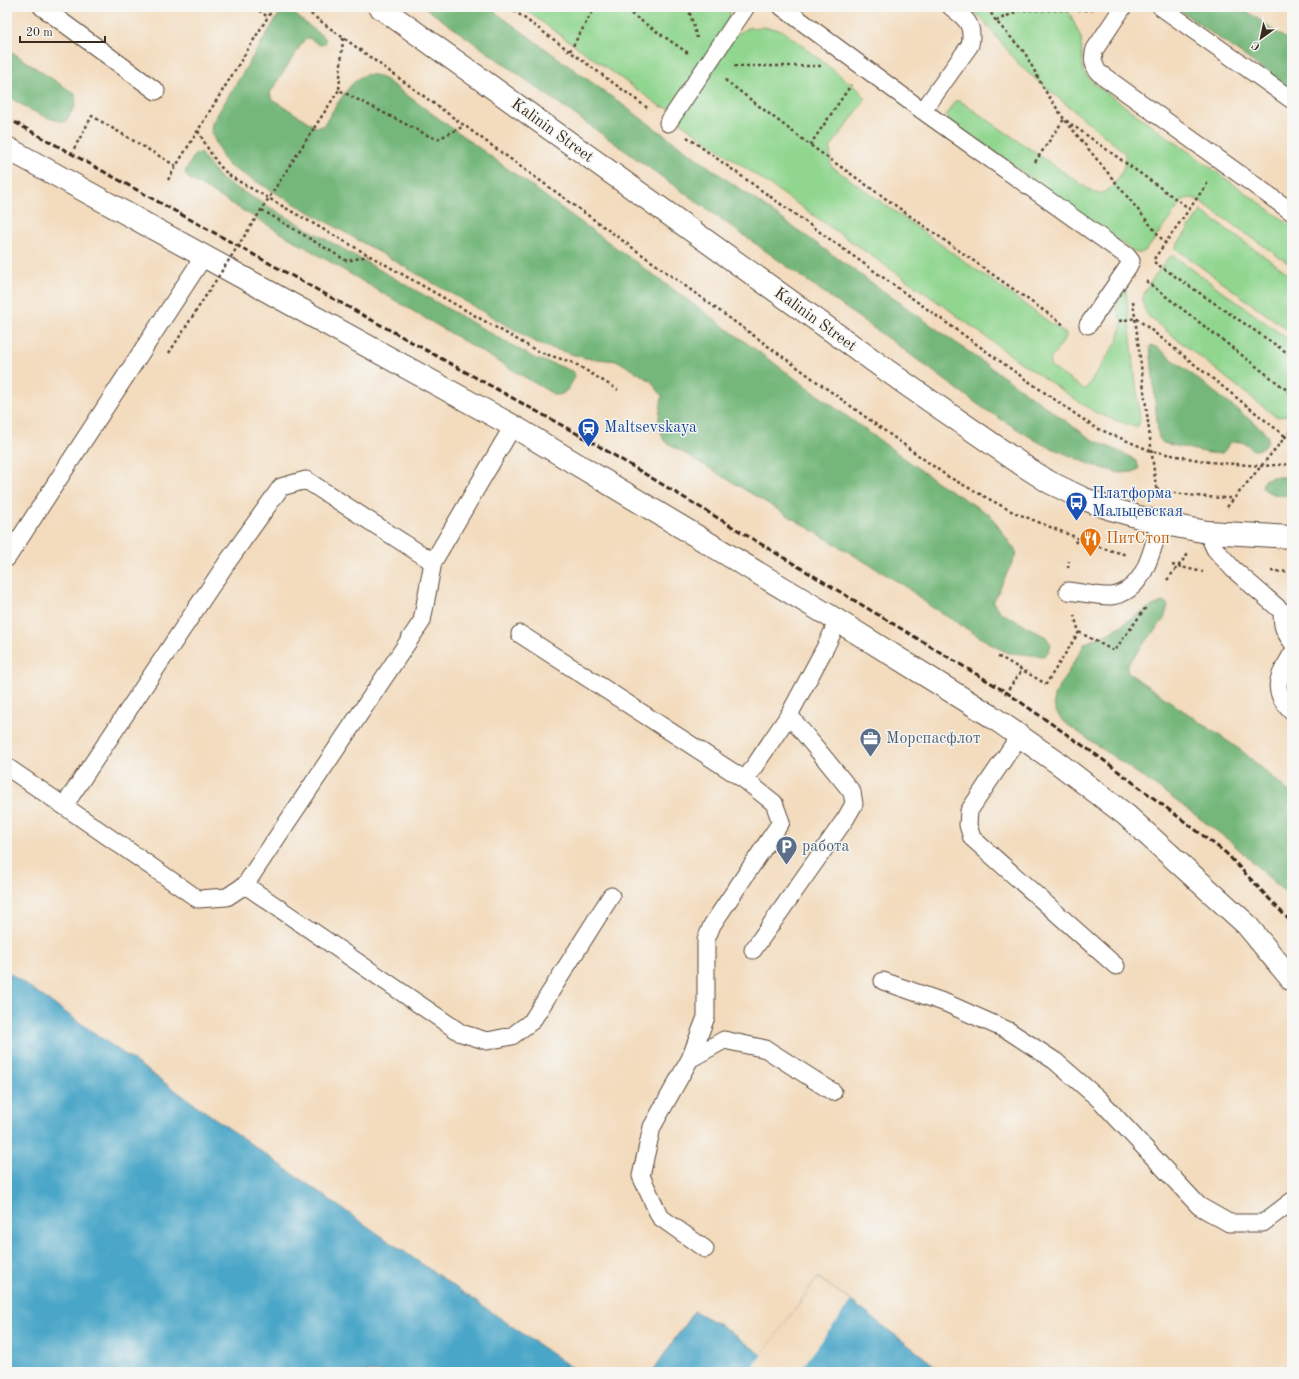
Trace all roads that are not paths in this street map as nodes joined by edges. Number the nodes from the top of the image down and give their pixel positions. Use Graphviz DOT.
graph roads {
  1 [pos="42,7"];
  2 [pos="380,7"];
  3 [pos="746,7"];
  4 [pos="782,7"];
  5 [pos="951,7"];
  6 [pos="1161,7"];
  7 [pos="1120,8"];
  8 [pos="156,91"];
  9 [pos="1292,100"];
  10 [pos="923,111"];
  11 [pos="668,123"];
  12 [pos="7,148"];
  13 [pos="1292,212"];
  14 [pos="204,256"];
  15 [pos="1088,325"];
  16 [pos="514,426"];
  17 [pos="1160,523"];
  18 [pos="1206,532"];
  19 [pos="1292,537"];
  20 [pos="7,558"];
  21 [pos="433,562"];
  22 [pos="1068,591"];
  23 [pos="1287,616"];
  24 [pos="838,621"];
  25 [pos="520,634"];
  26 [pos="1292,642"];
  27 [pos="1292,654"];
  28 [pos="1292,711"];
  29 [pos="789,715"];
  30 [pos="1020,735"];
  31 [pos="7,767"];
  32 [pos="745,780"];
  33 [pos="64,806"];
  34 [pos="245,885"];
  35 [pos="611,896"];
  36 [pos="753,950"];
  37 [pos="1116,966"];
  38 [pos="1292,980"];
  39 [pos="883,981"];
  40 [pos="690,1059"];
  41 [pos="833,1092"];
  42 [pos="1292,1201"];
  43 [pos="705,1249"];
  1 -- 8 [label="lane"];
  2 -- 17 [label="street, Kalinin Street"];
  3 -- 11 [label="lane"];
  4 -- 10 [label="lane"];
  5 -- 10 [label="lane"];
  6 -- 9 [label="lane"];
  7 -- 13 [label="lane"];
  10 -- 15 [label="lane"];
  12 -- 14 [label="street"];
  14 -- 16 [label="street"];
  14 -- 20 [label="lane"];
  16 -- 21 [label="lane"];
  16 -- 24 [label="street"];
  17 -- 18 [label="street, Kalinin Street"];
  17 -- 22 [label="lane"];
  18 -- 19 [label="street, Kalinin Street"];
  18 -- 23 [label="lane"];
  21 -- 33 [label="lane"];
  21 -- 34 [label="lane"];
  23 -- 26 [label="lane"];
  24 -- 29 [label="lane"];
  24 -- 30 [label="street"];
  25 -- 32 [label="lane"];
  27 -- 28 [label="lane"];
  29 -- 32 [label="lane"];
  29 -- 36 [label="lane"];
  30 -- 37 [label="lane"];
  30 -- 38 [label="street"];
  31 -- 33 [label="lane"];
  32 -- 40 [label="lane"];
  33 -- 34 [label="lane"];
  34 -- 35 [label="lane"];
  39 -- 42 [label="lane"];
  40 -- 41 [label="lane"];
  40 -- 43 [label="lane"];
}
